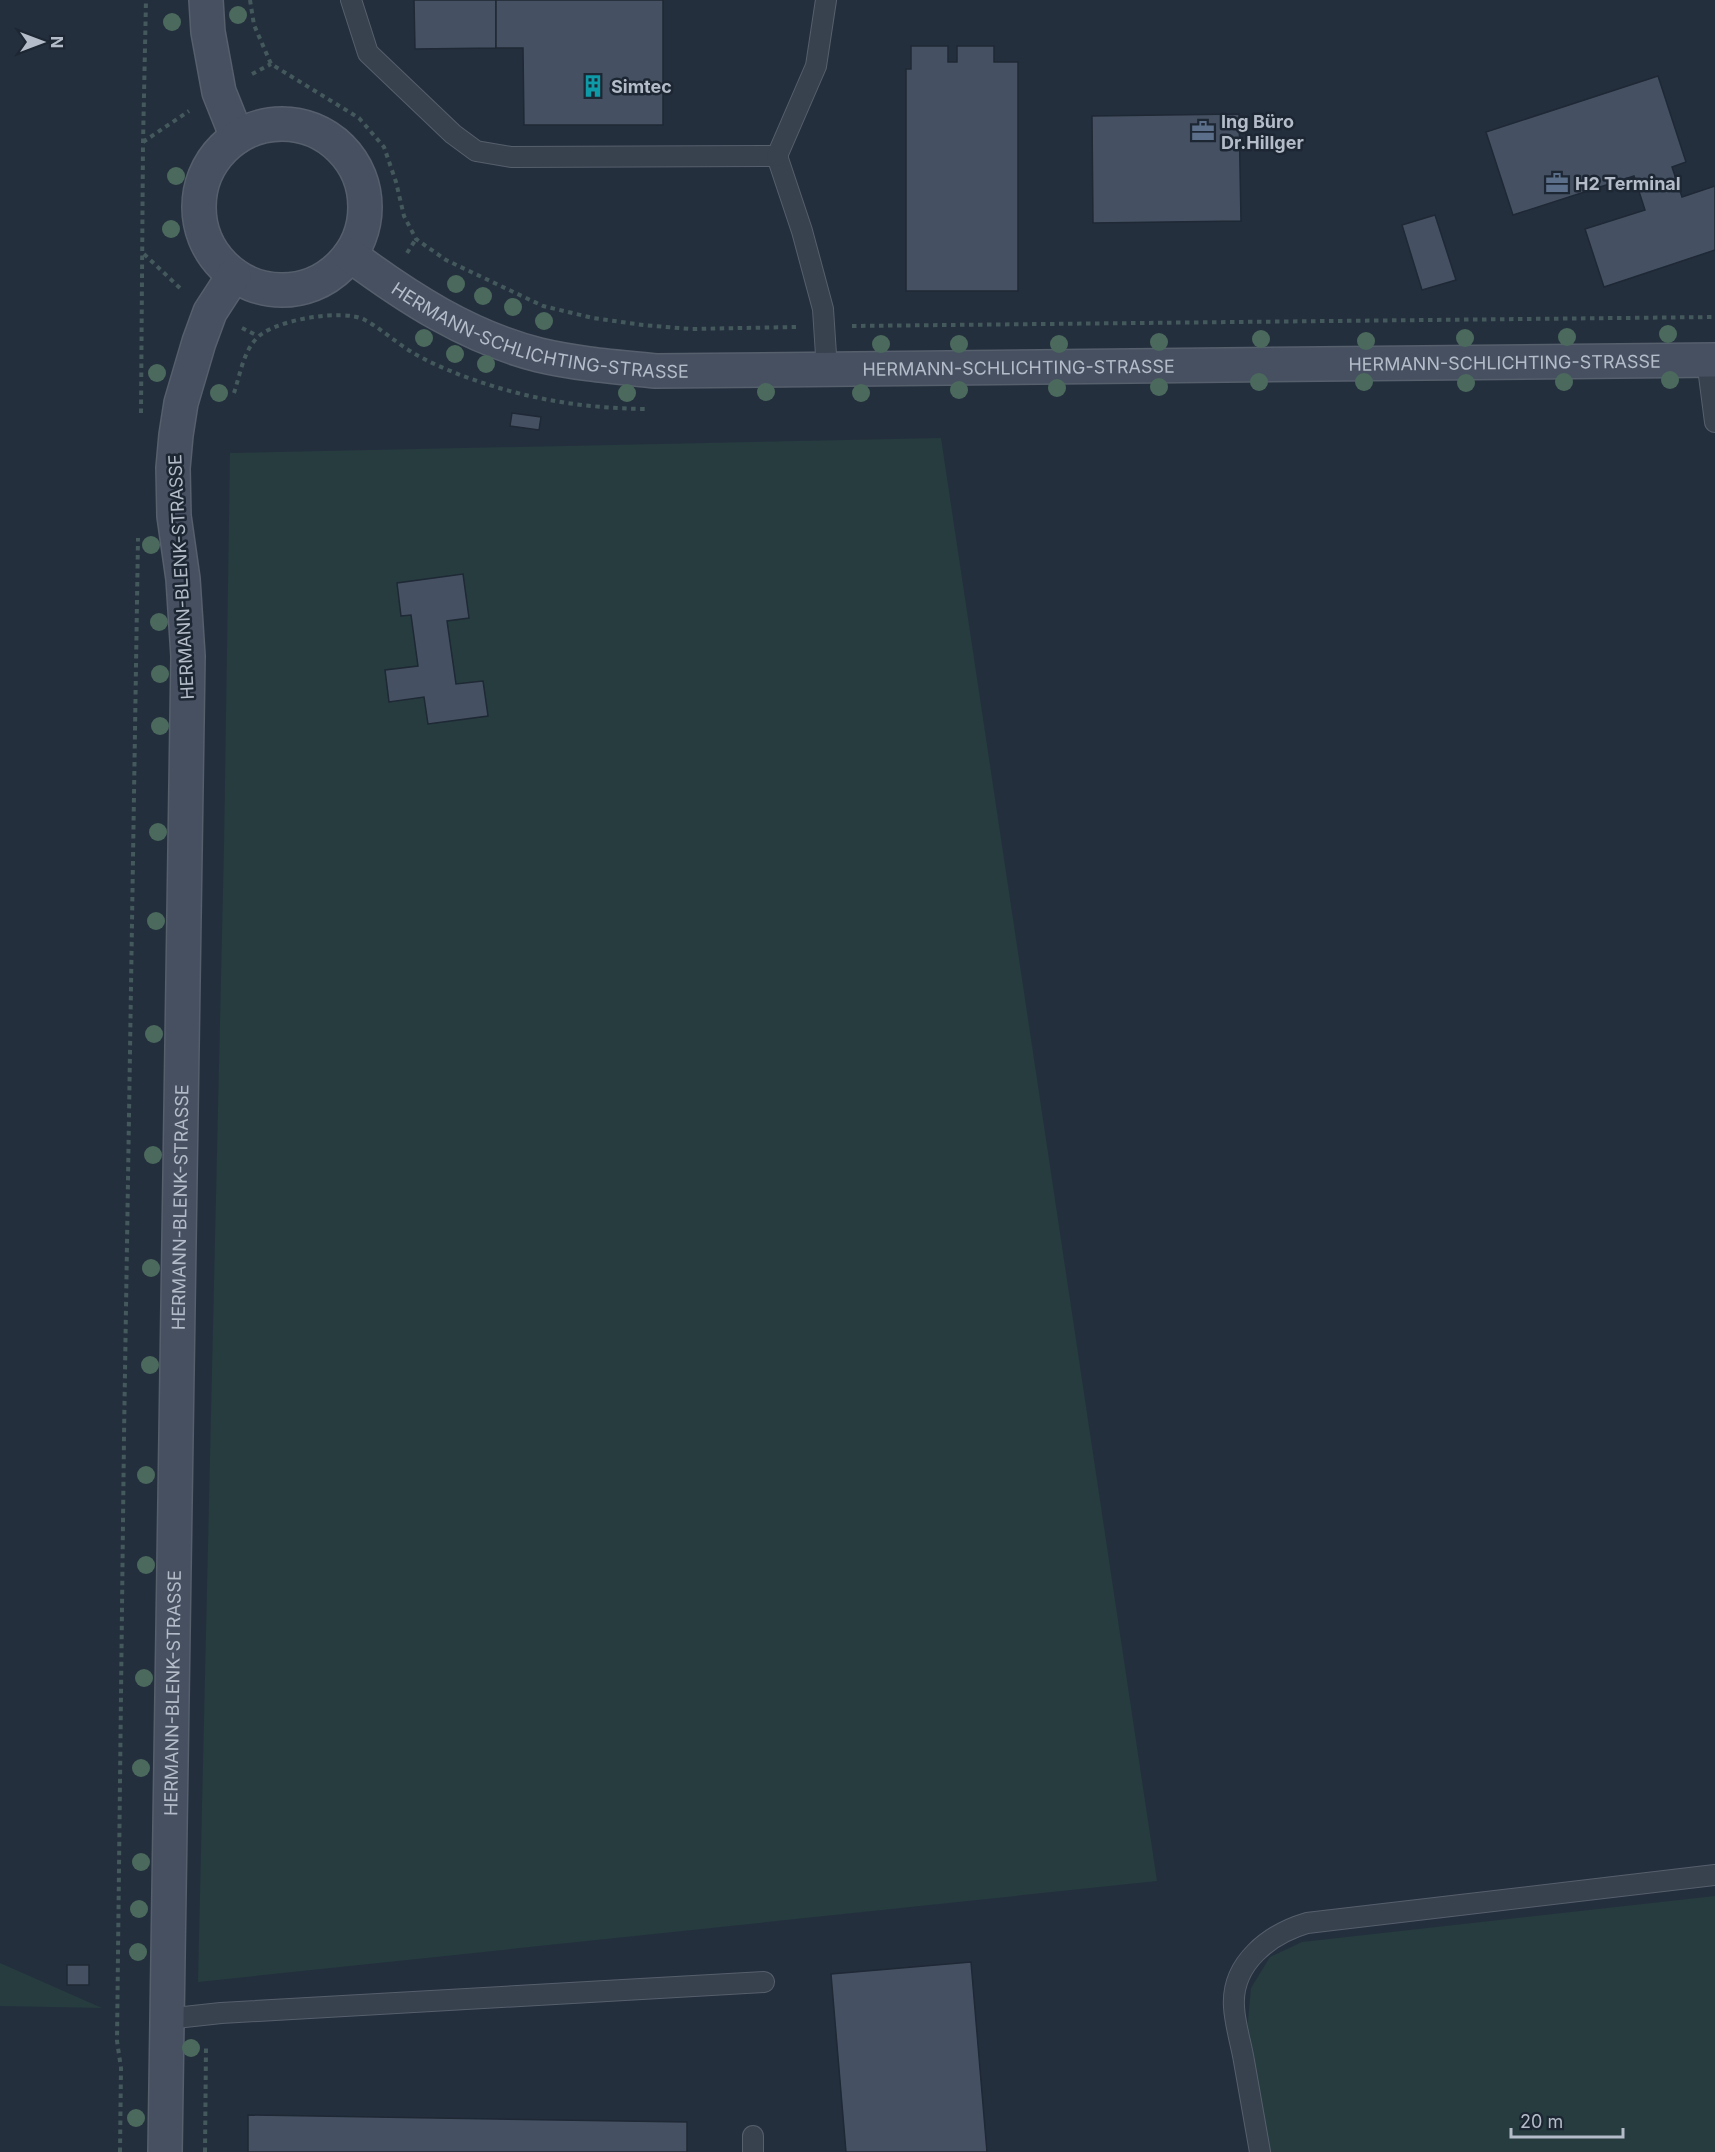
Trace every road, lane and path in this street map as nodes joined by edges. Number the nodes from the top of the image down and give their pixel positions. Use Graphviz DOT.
graph roads {
  1 [pos="146,0"];
  2 [pos="206,0"];
  3 [pos="250,0"];
  4 [pos="351,0"];
  5 [pos="826,0"];
  6 [pos="237,137"];
  7 [pos="777,156"];
  8 [pos="350,255"];
  9 [pos="234,275"];
  10 [pos="1715,317"];
  11 [pos="364,319"];
  12 [pos="824,327"];
  13 [pos="1711,360"];
  14 [pos="827,370"];
  15 [pos="234,393"];
  16 [pos="141,417"];
  17 [pos="1715,422"];
  18 [pos="139,533"];
  19 [pos="1715,1875"];
  20 [pos="764,1982"];
  21 [pos="206,2014"];
  22 [pos="166,2019"];
  23 [pos="120,2152"];
  24 [pos="165,2152"];
  25 [pos="205,2152"];
  26 [pos="1260,2152"];
  1 -- 16 [label="path"];
  2 -- 6 [label="street"];
  3 -- 12 [label="path"];
  4 -- 7 [label="lane"];
  5 -- 7 [label="lane"];
  6 -- 8 [label="street"];
  6 -- 9 [label="street"];
  7 -- 12 [label="lane"];
  8 -- 9 [label="street"];
  8 -- 14 [label="street, HERMANN-SCHLICHTING-STRASSE"];
  9 -- 22 [label="street, HERMANN-BLENK-STRASSE"];
  10 -- 12 [label="path"];
  11 -- 15 [label="path"];
  12 -- 14 [label="lane"];
  13 -- 14 [label="street, HERMANN-SCHLICHTING-STRASSE"];
  13 -- 17 [label="lane"];
  18 -- 23 [label="path"];
  19 -- 26 [label="lane"];
  20 -- 21 [label="lane"];
  21 -- 22 [label="lane"];
  21 -- 25 [label="path"];
  22 -- 24 [label="street, HERMANN-BLENK-STRASSE"];
}
